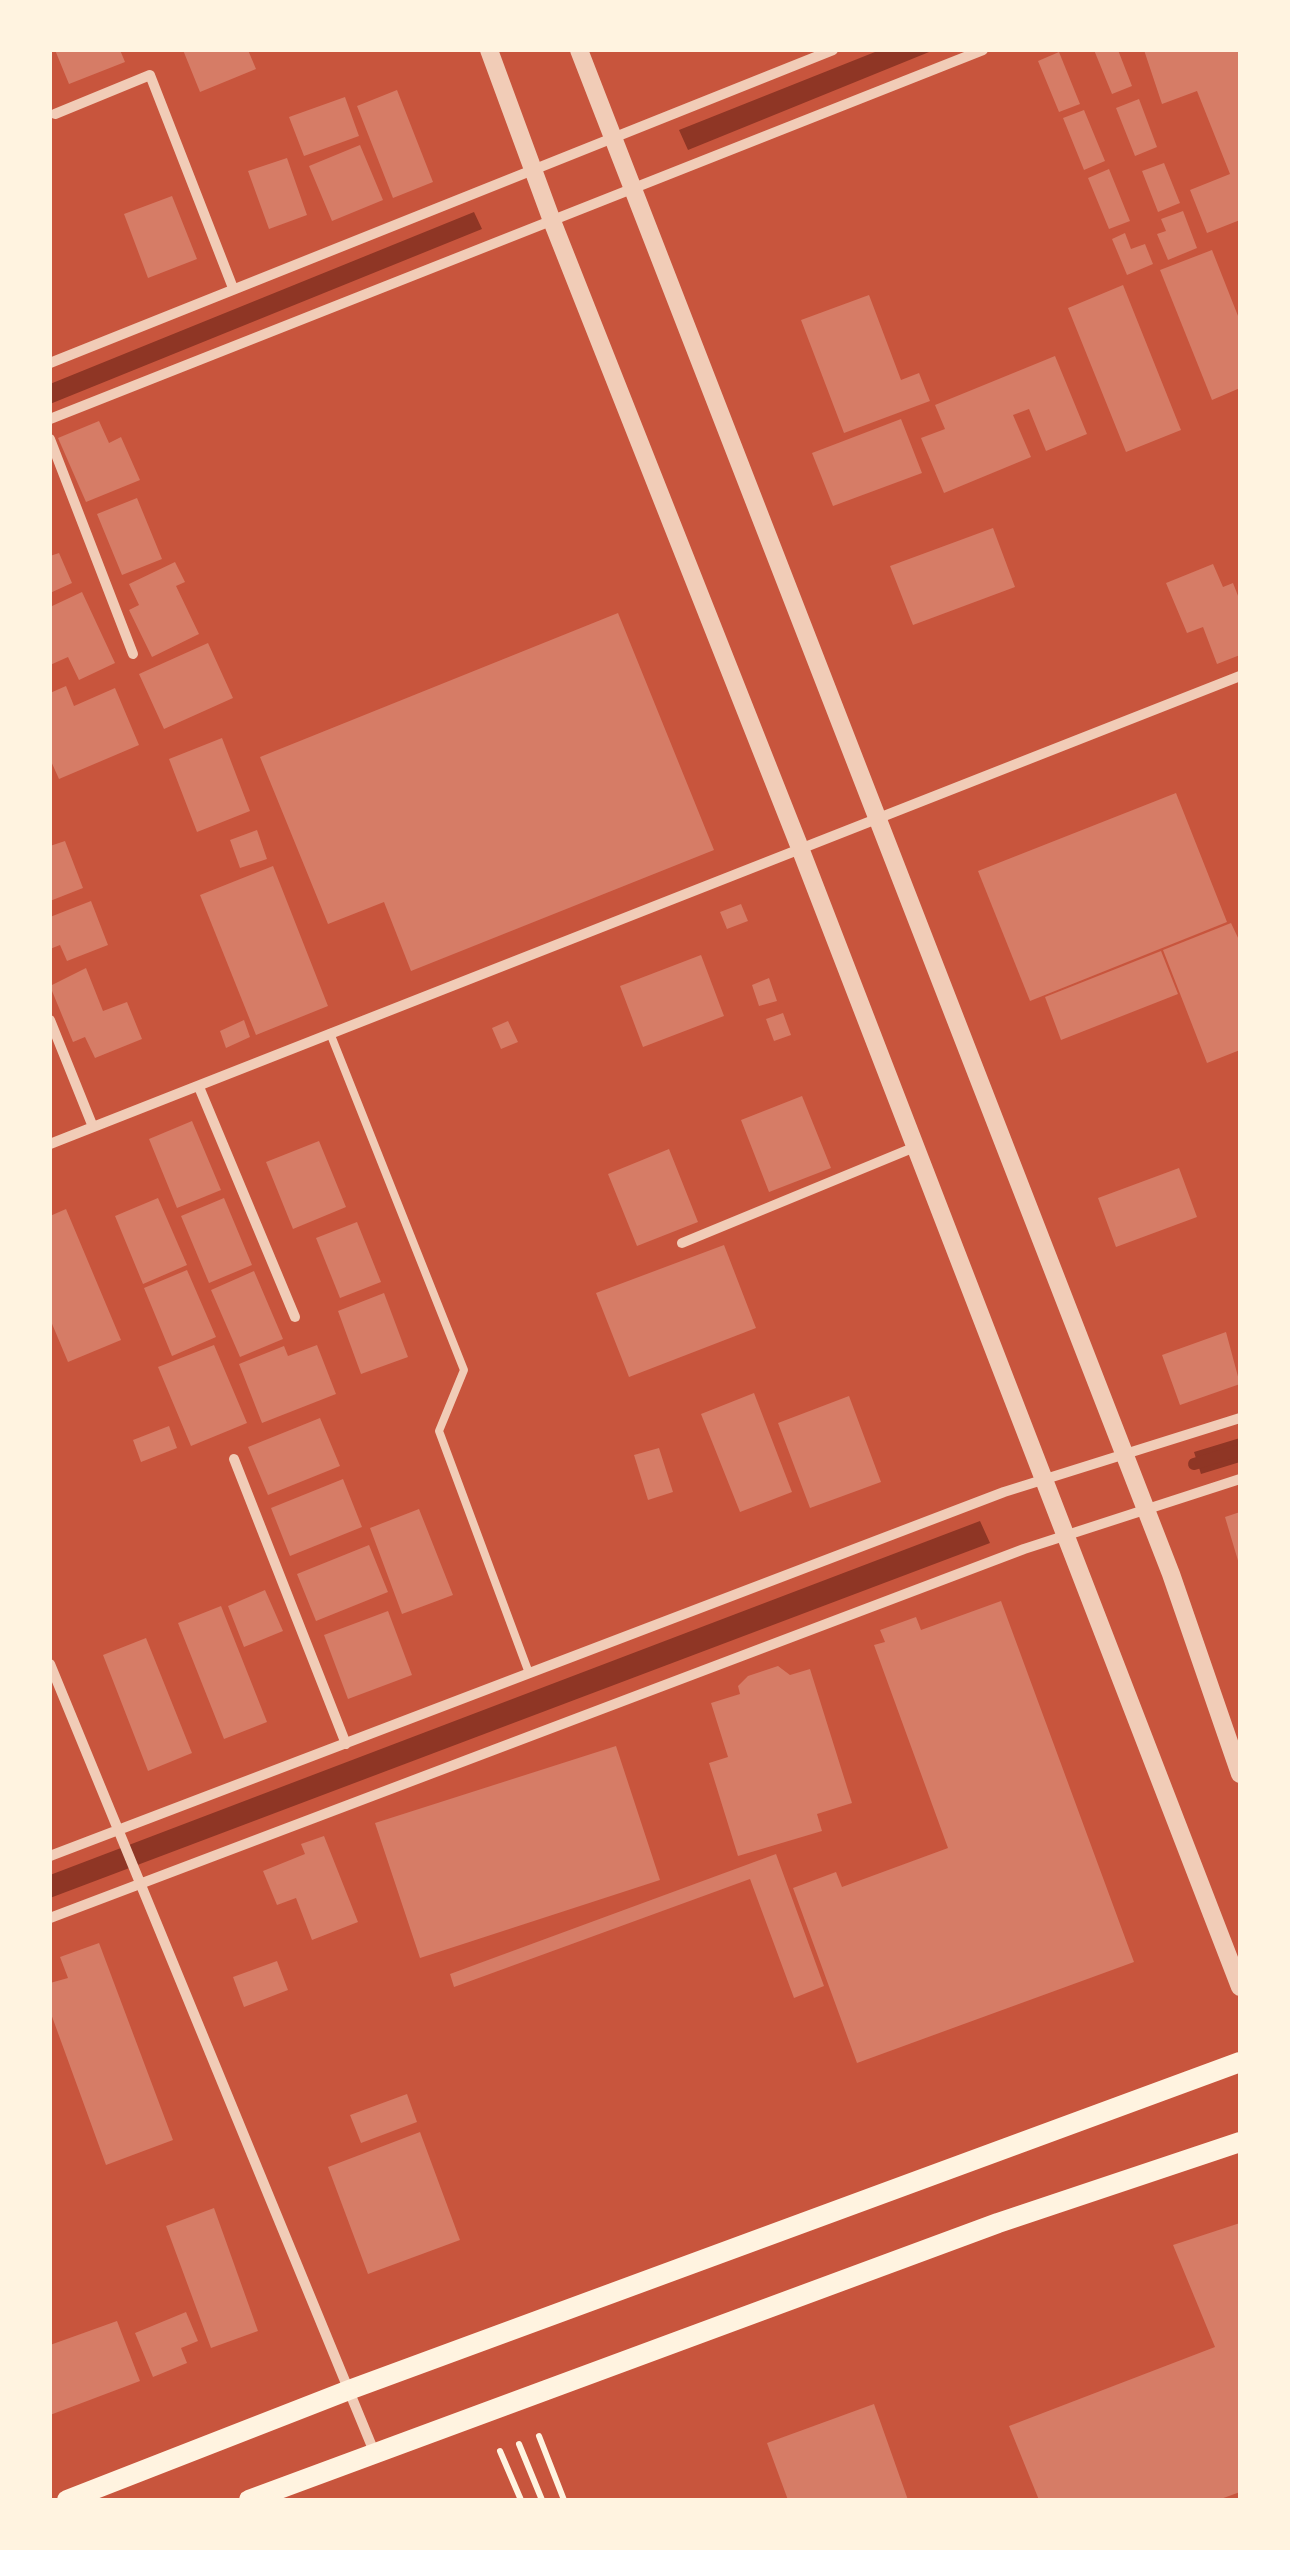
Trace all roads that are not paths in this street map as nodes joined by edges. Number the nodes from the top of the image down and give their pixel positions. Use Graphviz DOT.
graph roads {
  1 [pos="490,50"];
  2 [pos="579,50"];
  3 [pos="833,50"];
  4 [pos="983,50"];
  5 [pos="55,114"];
  6 [pos="613,138"];
  7 [pos="533,170"];
  8 [pos="634,190"];
  9 [pos="552,221"];
  10 [pos="234,288"];
  11 [pos="50,363"];
  12 [pos="50,419"];
  13 [pos="50,439"];
  14 [pos="132,654"];
  15 [pos="1240,676"];
  16 [pos="877,818"];
  17 [pos="800,848"];
  18 [pos="50,1020"];
  19 [pos="330,1033"];
  20 [pos="199,1086"];
  21 [pos="93,1127"];
  22 [pos="50,1144"];
  23 [pos="914,1147"];
  24 [pos="682,1242"];
  25 [pos="295,1317"];
  26 [pos="1240,1418"];
  27 [pos="1124,1454"];
  28 [pos="234,1459"];
  29 [pos="1240,1479"];
  30 [pos="1043,1480"];
  31 [pos="1145,1510"];
  32 [pos="1063,1536"];
  33 [pos="50,1664"];
  34 [pos="529,1673"];
  35 [pos="346,1744"];
  36 [pos="1240,1774"];
  37 [pos="118,1831"];
  38 [pos="50,1856"];
  39 [pos="139,1885"];
  40 [pos="50,1918"];
  41 [pos="1240,1987"];
  42 [pos="1240,2062"];
  43 [pos="1240,2142"];
  44 [pos="349,2390"];
  45 [pos="375,2454"];
  46 [pos="67,2500"];
  47 [pos="249,2500"];
  1 -- 7 [label="street"];
  2 -- 6 [label="street"];
  3 -- 6 [label="street"];
  4 -- 8 [label="street"];
  5 -- 10 [label="street"];
  6 -- 7 [label="street"];
  6 -- 8 [label="street"];
  7 -- 9 [label="street"];
  7 -- 10 [label="street"];
  8 -- 9 [label="street"];
  8 -- 16 [label="street"];
  9 -- 12 [label="street"];
  9 -- 17 [label="street"];
  10 -- 11 [label="street"];
  13 -- 14 [label="street"];
  15 -- 16 [label="street"];
  16 -- 17 [label="street"];
  16 -- 27 [label="street"];
  17 -- 19 [label="street"];
  17 -- 23 [label="street"];
  18 -- 21 [label="street"];
  19 -- 20 [label="street"];
  19 -- 34 [label="lane"];
  20 -- 21 [label="street"];
  20 -- 25 [label="street"];
  21 -- 22 [label="street"];
  23 -- 24 [label="street"];
  23 -- 30 [label="street"];
  26 -- 27 [label="street"];
  27 -- 30 [label="street"];
  27 -- 31 [label="street"];
  28 -- 35 [label="street"];
  29 -- 31 [label="street"];
  30 -- 32 [label="street"];
  30 -- 34 [label="street"];
  31 -- 32 [label="street"];
  31 -- 36 [label="street"];
  32 -- 39 [label="street"];
  32 -- 41 [label="street"];
  33 -- 37 [label="street"];
  34 -- 35 [label="street"];
  35 -- 37 [label="street"];
  37 -- 38 [label="street"];
  37 -- 39 [label="street"];
  39 -- 40 [label="street"];
  39 -- 44 [label="street"];
  42 -- 44 [label="main road"];
  43 -- 45 [label="main road"];
  44 -- 45 [label="street"];
  44 -- 46 [label="main road"];
  45 -- 47 [label="main road"];
}
